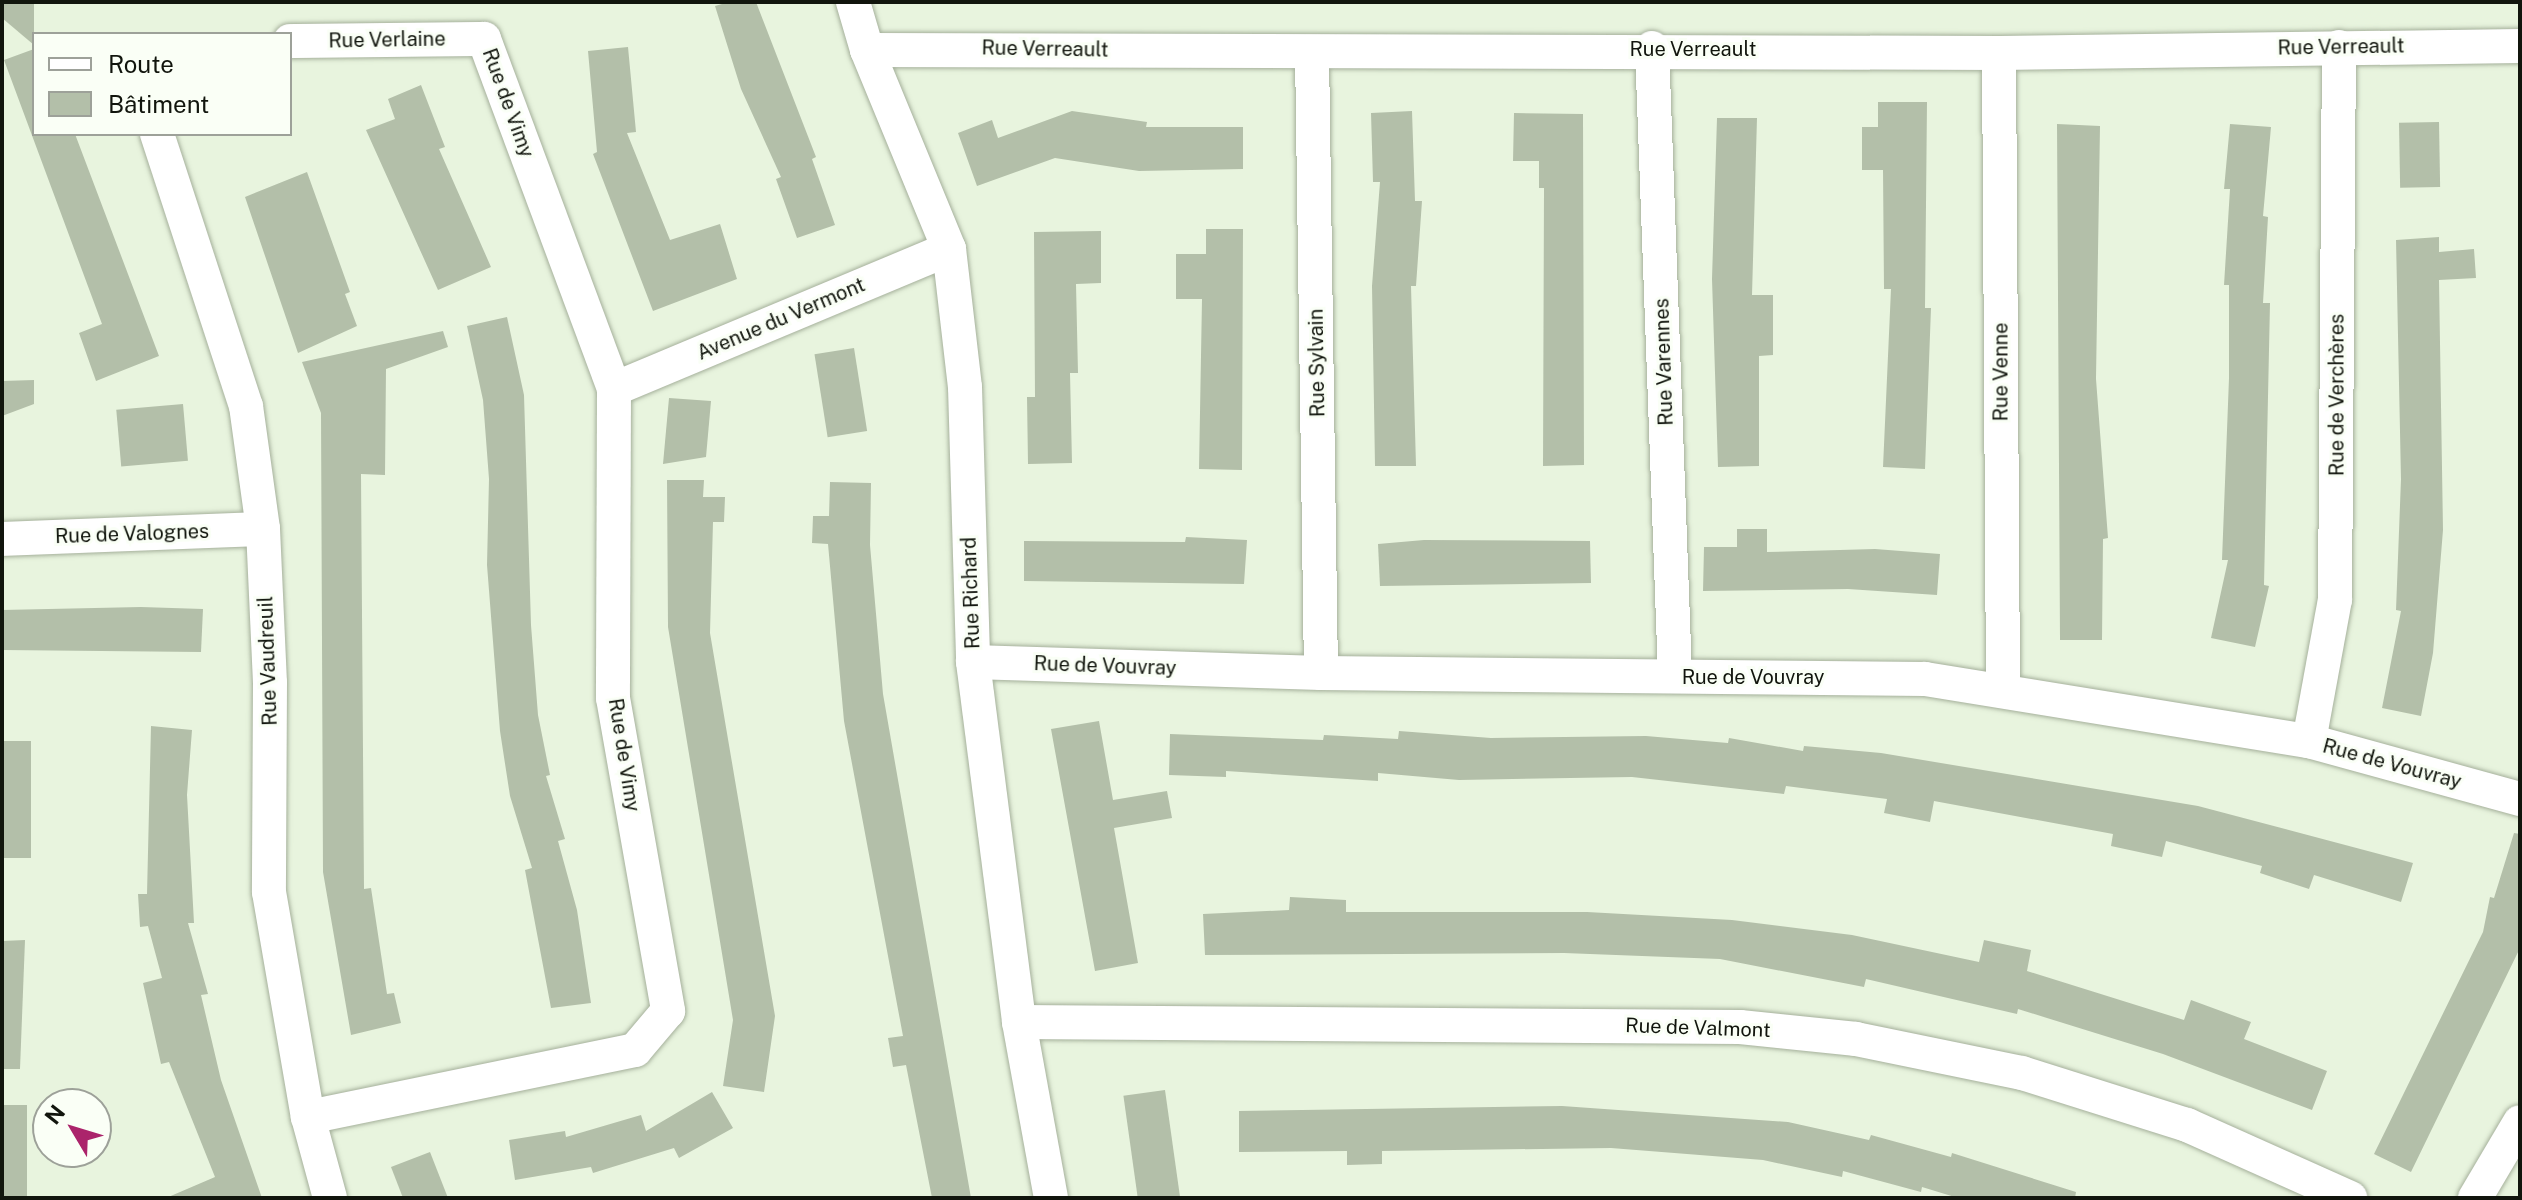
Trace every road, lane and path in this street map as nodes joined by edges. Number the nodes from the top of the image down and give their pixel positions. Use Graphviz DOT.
graph roads {
  1 [pos="853,2"];
  2 [pos="484,39"];
  3 [pos="292,41"];
  4 [pos="2520,46"];
  5 [pos="2339,47"];
  6 [pos="1652,48"];
  7 [pos="867,50"];
  8 [pos="1312,52"];
  9 [pos="1999,53"];
  10 [pos="158,136"];
  11 [pos="949,249"];
  12 [pos="614,389"];
  13 [pos="263,529"];
  14 [pos="2,539"];
  15 [pos="973,662"];
  16 [pos="1321,673"];
  17 [pos="1675,676"];
  18 [pos="2003,691"];
  19 [pos="2309,741"];
  20 [pos="2520,799"];
  21 [pos="1019,1022"];
  22 [pos="308,1117"];
  23 [pos="2520,1122"];
  24 [pos="330,1198"];
  25 [pos="1051,1198"];
  26 [pos="2350,1198"];
  27 [pos="2475,1198"];
  1 -- 7 [label="street, Rue Richard"];
  2 -- 3 [label="street, Rue Verlaine"];
  2 -- 12 [label="street, Rue de Vimy"];
  4 -- 5 [label="street, Rue Verreault"];
  5 -- 9 [label="street, Rue Verreault"];
  5 -- 19 [label="street, Rue de Verchères"];
  6 -- 8 [label="street, Rue Verreault"];
  6 -- 9 [label="street, Rue Verreault"];
  6 -- 17 [label="street, Rue Varennes"];
  7 -- 8 [label="street, Rue Verreault"];
  7 -- 11 [label="street, Rue Richard"];
  8 -- 16 [label="street, Rue Sylvain"];
  9 -- 18 [label="street, Rue Venne"];
  10 -- 13 [label="street, Rue Vaudreuil"];
  11 -- 12 [label="street, Avenue du Vermont"];
  11 -- 15 [label="street, Rue Richard"];
  12 -- 22 [label="street, Rue de Vimy"];
  13 -- 14 [label="street, Rue de Valognes"];
  13 -- 22 [label="street, Rue Vaudreuil"];
  15 -- 16 [label="street, Rue de Vouvray"];
  15 -- 21 [label="street, Rue Richard"];
  16 -- 17 [label="street, Rue de Vouvray"];
  17 -- 18 [label="street, Rue de Vouvray"];
  18 -- 19 [label="street, Rue de Vouvray"];
  19 -- 20 [label="street, Rue de Vouvray"];
  21 -- 25 [label="street, Rue Richard"];
  21 -- 26 [label="street, Rue de Valmont"];
  22 -- 24 [label="street, Rue Vaudreuil"];
  23 -- 27 [label="street"];
}
